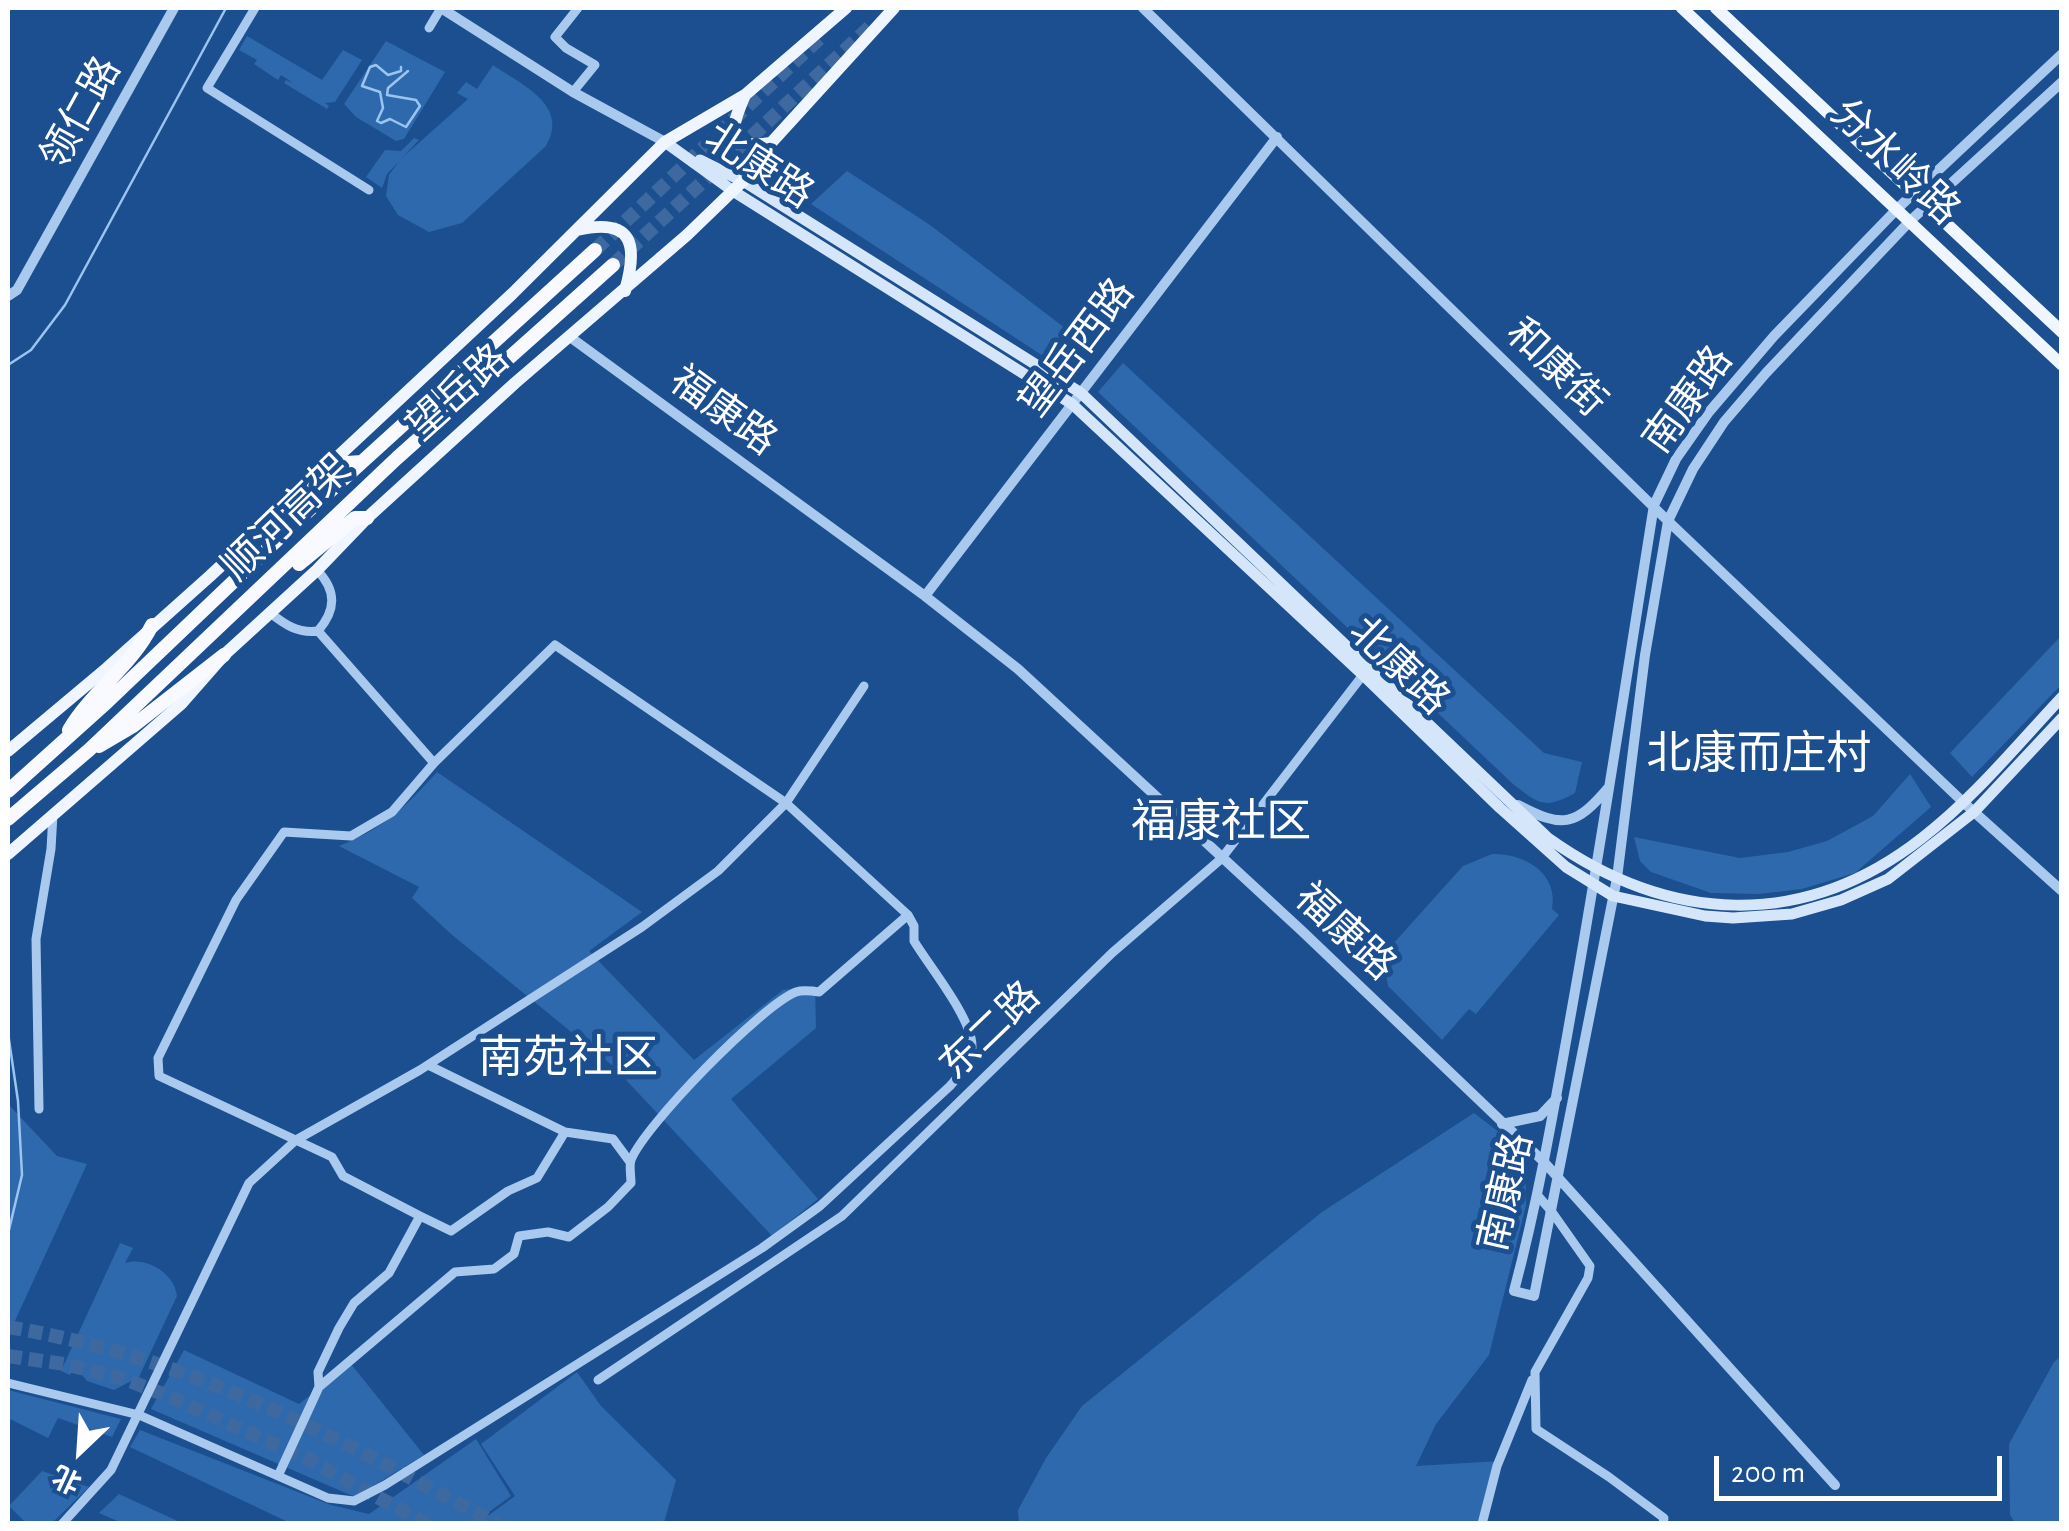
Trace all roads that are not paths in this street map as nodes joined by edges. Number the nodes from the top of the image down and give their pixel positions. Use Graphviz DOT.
graph roads {
  1 [pos="174,8"];
  2 [pos="255,8"];
  3 [pos="441,8"];
  4 [pos="578,8"];
  5 [pos="846,8"];
  6 [pos="894,8"];
  7 [pos="1143,8"];
  8 [pos="1682,8"];
  9 [pos="1716,8"];
  10 [pos="429,28"];
  11 [pos="2062,54"];
  12 [pos="2062,82"];
  13 [pos="574,92"];
  14 [pos="745,95"];
  15 [pos="1277,137"];
  16 [pos="665,142"];
  17 [pos="772,143"];
  18 [pos="738,186"];
  19 [pos="369,190"];
  20 [pos="1915,192"];
  21 [pos="1927,206"];
  22 [pos="1898,208"];
  23 [pos="1910,221"];
  24 [pos="578,230"];
  25 [pos="595,250"];
  26 [pos="614,266"];
  27 [pos="624,293"];
  28 [pos="8,296"];
  29 [pos="2062,332"];
  30 [pos="570,338"];
  31 [pos="2062,365"];
  32 [pos="1080,392"];
  33 [pos="1072,404"];
  34 [pos="363,462"];
  35 [pos="1654,506"];
  36 [pos="280,510"];
  37 [pos="367,518"];
  38 [pos="1668,521"];
  39 [pos="284,568"];
  40 [pos="318,570"];
  41 [pos="925,596"];
  42 [pos="269,612"];
  43 [pos="152,626"];
  44 [pos="318,631"];
  45 [pos="224,655"];
  46 [pos="1366,671"];
  47 [pos="864,686"];
  48 [pos="2062,697"];
  49 [pos="2062,718"];
  50 [pos="64,740"];
  51 [pos="8,750"];
  52 [pos="89,750"];
  53 [pos="434,763"];
  54 [pos="1610,787"];
  55 [pos="8,791"];
  56 [pos="1505,798"];
  57 [pos="1963,802"];
  58 [pos="786,803"];
  59 [pos="1974,812"];
  60 [pos="53,814"];
  61 [pos="8,819"];
  62 [pos="8,854"];
  63 [pos="1221,859"];
  64 [pos="1598,869"];
  65 [pos="1617,878"];
  66 [pos="1594,885"];
  67 [pos="2062,891"];
  68 [pos="1613,896"];
  69 [pos="908,915"];
  70 [pos="428,1065"];
  71 [pos="1558,1097"];
  72 [pos="39,1109"];
  73 [pos="1502,1124"];
  74 [pos="565,1132"];
  75 [pos="296,1140"];
  76 [pos="630,1162"];
  77 [pos="1544,1162"];
  78 [pos="1560,1179"];
  79 [pos="1538,1197"];
  80 [pos="1552,1212"];
  81 [pos="420,1216"];
  82 [pos="1535,1372"];
  83 [pos="598,1380"];
  84 [pos="8,1383"];
  85 [pos="319,1386"];
  86 [pos="139,1414"];
  87 [pos="278,1476"];
  88 [pos="1835,1485"];
  89 [pos="62,1524"];
  90 [pos="1482,1524"];
  91 [pos="1662,1524"];
  1 -- 28 [label="street, 领仁路"];
  2 -- 19 [label="street"];
  3 -- 10 [label="street"];
  3 -- 13 [label="street"];
  4 -- 13 [label="street"];
  5 -- 14 [label="main road, 望岳路"];
  6 -- 17 [label="main road, 望岳路"];
  7 -- 15 [label="street, 和康街"];
  8 -- 22 [label="main road, 分水岭路"];
  9 -- 20 [label="main road, 分水岭路"];
  11 -- 20 [label="street, 南康路"];
  12 -- 21 [label="street, 南康路"];
  13 -- 16 [label="street"];
  14 -- 16 [label="main road, 望岳路"];
  14 -- 17 [label="main road"];
  15 -- 32 [label="street, 望岳西路"];
  15 -- 35 [label="street, 和康街"];
  16 -- 18 [label="main road, 北康路"];
  16 -- 24 [label="main road, 望岳路"];
  17 -- 18 [label="main road, 望岳路"];
  18 -- 27 [label="main road, 望岳路"];
  18 -- 32 [label="main road, 北康路"];
  18 -- 33 [label="main road, 北康路"];
  20 -- 21 [label="main road, 分水岭路"];
  20 -- 22 [label="street, 南康路"];
  21 -- 23 [label="street, 南康路"];
  21 -- 29 [label="main road, 分水岭路"];
  22 -- 23 [label="main road, 分水岭路"];
  22 -- 35 [label="street, 南康路"];
  23 -- 31 [label="main road, 分水岭路"];
  23 -- 38 [label="street, 南康路"];
  24 -- 27 [label="main road"];
  24 -- 36 [label="main road, 望岳路"];
  25 -- 34 [label="highway, 顺河高架"];
  26 -- 39 [label="highway, 顺河高架"];
  27 -- 30 [label="main road, 望岳路"];
  30 -- 37 [label="main road, 望岳路"];
  30 -- 41 [label="street, 福康路"];
  32 -- 33 [label="street, 望岳西路"];
  32 -- 46 [label="main road, 北康路"];
  33 -- 41 [label="street, 望岳西路"];
  33 -- 46 [label="main road, 北康路"];
  34 -- 36 [label="highway"];
  34 -- 50 [label="highway, 顺河高架"];
  35 -- 38 [label="street, 和康街"];
  35 -- 54 [label="street, 南康路"];
  36 -- 43 [label="main road, 望岳路"];
  37 -- 39 [label="highway"];
  37 -- 40 [label="main road, 望岳路"];
  38 -- 57 [label="street, 和康街"];
  38 -- 65 [label="street, 南康路"];
  39 -- 52 [label="highway, 顺河高架"];
  40 -- 42 [label="main road, 望岳路"];
  40 -- 44 [label="street"];
  41 -- 63 [label="street, 福康路"];
  42 -- 44 [label="street"];
  42 -- 45 [label="main road, 望岳路"];
  43 -- 50 [label="highway"];
  43 -- 51 [label="main road, 望岳路"];
  44 -- 53 [label="street"];
  45 -- 52 [label="highway"];
  45 -- 60 [label="main road, 望岳路"];
  46 -- 56 [label="main road, 北康路"];
  46 -- 63 [label="street, 东二路"];
  46 -- 66 [label="main road, 北康路"];
  47 -- 58 [label="street"];
  48 -- 57 [label="main road, 北康路"];
  49 -- 59 [label="main road, 北康路"];
  50 -- 55 [label="highway, 顺河高架"];
  52 -- 61 [label="highway, 顺河高架"];
  53 -- 58 [label="street"];
  53 -- 75 [label="street"];
  54 -- 56 [label="street"];
  54 -- 64 [label="street, 南康路"];
  56 -- 64 [label="main road, 北康路"];
  57 -- 59 [label="street, 和康街"];
  57 -- 65 [label="main road, 北康路"];
  58 -- 69 [label="street"];
  58 -- 70 [label="street"];
  59 -- 67 [label="street, 和康街"];
  59 -- 68 [label="main road, 北康路"];
  60 -- 62 [label="main road, 望岳路"];
  60 -- 72 [label="street"];
  63 -- 73 [label="street, 福康路"];
  63 -- 83 [label="street, 东二路"];
  64 -- 65 [label="main road, 北康路"];
  64 -- 66 [label="street, 南康路"];
  65 -- 68 [label="street, 南康路"];
  66 -- 68 [label="main road, 北康路"];
  66 -- 71 [label="street, 南康路"];
  68 -- 78 [label="street, 南康路"];
  69 -- 76 [label="street"];
  69 -- 87 [label="street"];
  70 -- 74 [label="street"];
  70 -- 75 [label="street"];
  71 -- 73 [label="street"];
  71 -- 77 [label="street, 南康路"];
  73 -- 77 [label="street, 福康路"];
  74 -- 76 [label="street"];
  74 -- 81 [label="street"];
  75 -- 81 [label="street"];
  75 -- 86 [label="street"];
  76 -- 85 [label="street"];
  77 -- 78 [label="street, 福康路"];
  77 -- 79 [label="street, 南康路"];
  78 -- 80 [label="street, 南康路"];
  78 -- 88 [label="street, 福康路"];
  79 -- 80 [label="street"];
  79 -- 80 [label="street, 南康路"];
  80 -- 82 [label="street"];
  81 -- 85 [label="street"];
  82 -- 90 [label="street"];
  82 -- 91 [label="street"];
  84 -- 86 [label="street"];
  85 -- 87 [label="street"];
  86 -- 87 [label="street"];
  86 -- 89 [label="street"];
}
